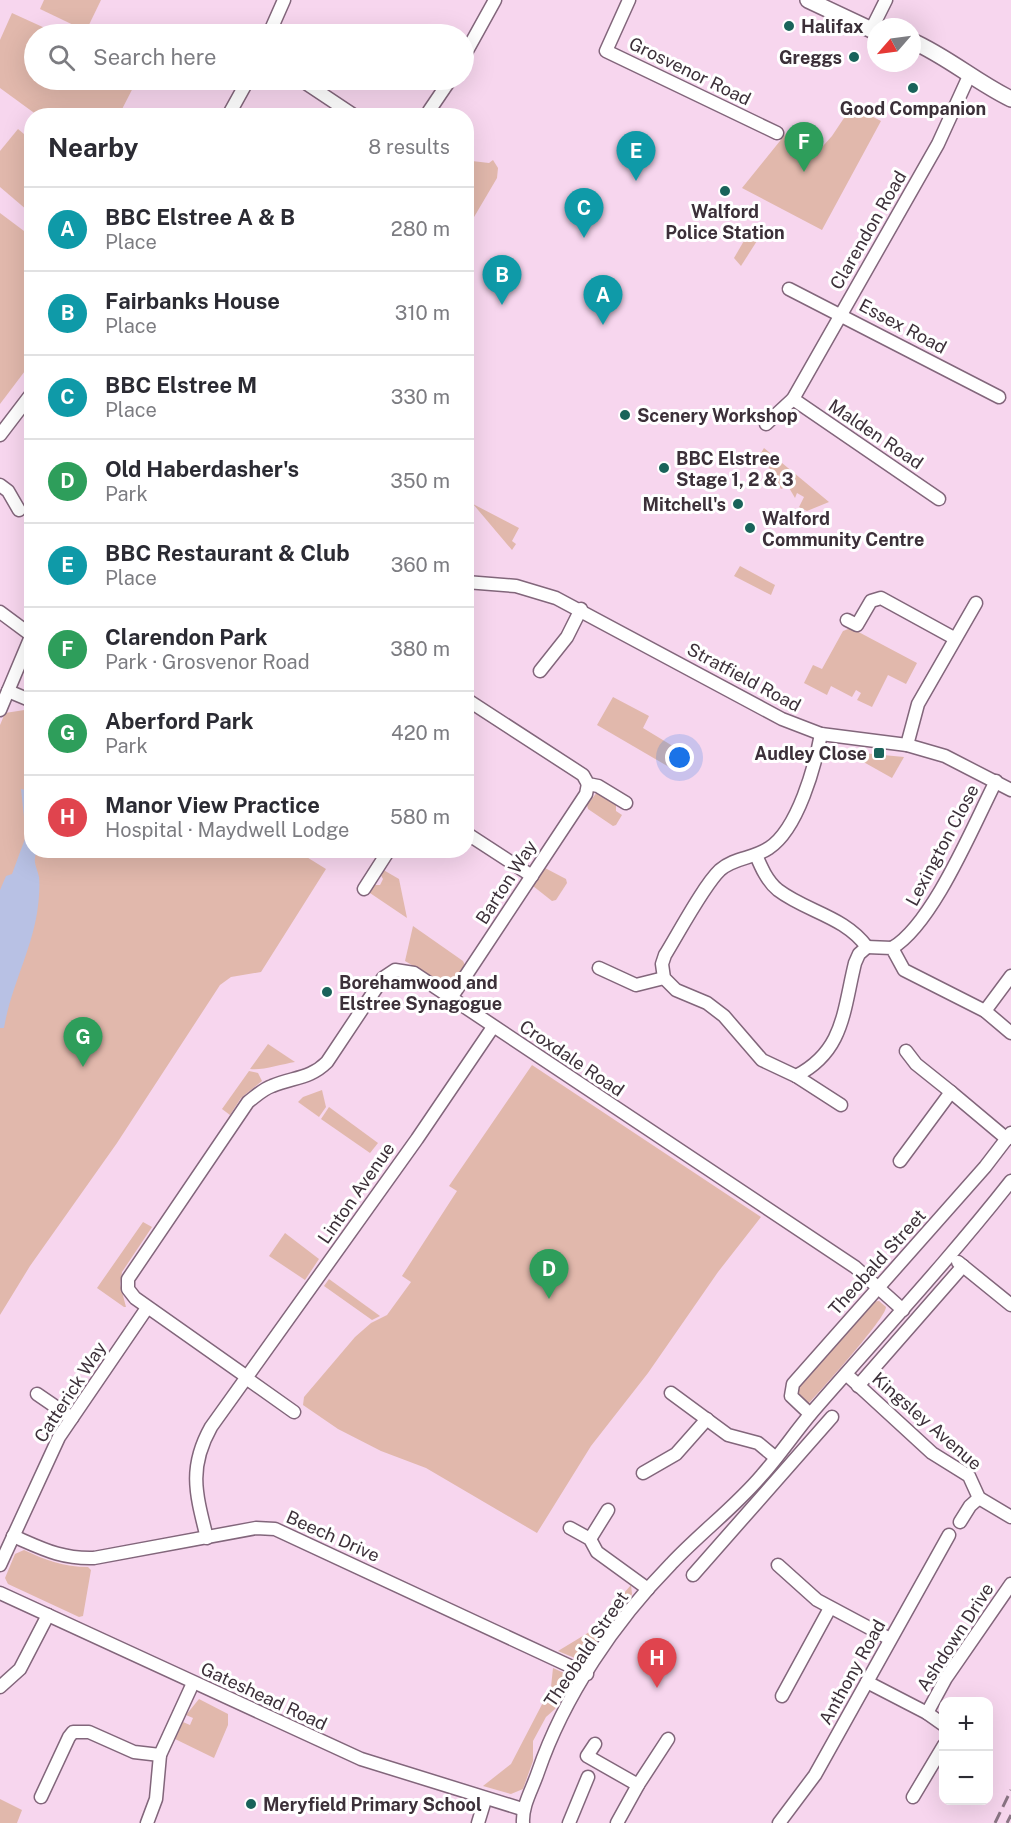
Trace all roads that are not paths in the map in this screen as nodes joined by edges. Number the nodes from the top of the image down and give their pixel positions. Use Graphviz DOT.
graph roads {
  1 [pos="284,0"];
  2 [pos="495,0"];
  3 [pos="629,0"];
  4 [pos="808,0"];
  5 [pos="833,0"];
  6 [pos="886,0"];
  7 [pos="880,18"];
  8 [pos="867,21"];
  9 [pos="867,23"];
  10 [pos="273,24"];
  11 [pos="474,38"];
  12 [pos="921,45"];
  13 [pos="921,56"];
  14 [pos="969,76"];
  15 [pos="1011,88"];
  16 [pos="242,90"];
  17 [pos="316,90"];
  18 [pos="443,90"];
  19 [pos="1011,99"];
  20 [pos="232,108"];
  21 [pos="343,108"];
  22 [pos="431,108"];
  23 [pos="777,133"];
  24 [pos="789,289"];
  25 [pos="841,314"];
  26 [pos="999,397"];
  27 [pos="793,399"];
  28 [pos="24,404"];
  29 [pos="766,424"];
  30 [pos="0,435"];
  31 [pos="0,485"];
  32 [pos="939,499"];
  33 [pos="18,510"];
  34 [pos="474,582"];
  35 [pos="976,603"];
  36 [pos="581,609"];
  37 [pos="0,612"];
  38 [pos="847,620"];
  39 [pos="24,629"];
  40 [pos="954,638"];
  41 [pos="24,651"];
  42 [pos="540,671"];
  43 [pos="8,691"];
  44 [pos="24,698"];
  45 [pos="474,704"];
  46 [pos="0,710"];
  47 [pos="821,734"];
  48 [pos="907,745"];
  49 [pos="996,781"];
  50 [pos="588,784"];
  51 [pos="1011,790"];
  52 [pos="626,803"];
  53 [pos="474,838"];
  54 [pos="756,855"];
  55 [pos="384,858"];
  56 [pos="532,876"];
  57 [pos="364,889"];
  58 [pos="867,947"];
  59 [pos="892,948"];
  60 [pos="599,968"];
  61 [pos="1011,976"];
  62 [pos="664,978"];
  63 [pos="451,998"];
  64 [pos="985,1011"];
  65 [pos="493,1026"];
  66 [pos="1011,1033"];
  67 [pos="906,1051"];
  68 [pos="796,1076"];
  69 [pos="951,1092"];
  70 [pos="841,1104"];
  71 [pos="1009,1136"];
  72 [pos="900,1161"];
  73 [pos="1011,1182"];
  74 [pos="951,1255"];
  75 [pos="963,1266"];
  76 [pos="878,1288"];
  77 [pos="1009,1298"];
  78 [pos="147,1308"];
  79 [pos="903,1310"];
  80 [pos="846,1374"];
  81 [pos="247,1377"];
  82 [pos="858,1386"];
  83 [pos="672,1393"];
  84 [pos="37,1394"];
  85 [pos="294,1412"];
  86 [pos="810,1414"];
  87 [pos="832,1417"];
  88 [pos="72,1418"];
  89 [pos="707,1419"];
  90 [pos="776,1458"];
  91 [pos="644,1473"];
  92 [pos="979,1498"];
  93 [pos="608,1510"];
  94 [pos="1011,1517"];
  95 [pos="960,1522"];
  96 [pos="570,1528"];
  97 [pos="949,1535"];
  98 [pos="13,1536"];
  99 [pos="207,1538"];
  100 [pos="590,1539"];
  101 [pos="692,1542"];
  102 [pos="709,1557"];
  103 [pos="0,1565"];
  104 [pos="778,1565"];
  105 [pos="693,1575"];
  106 [pos="1011,1584"];
  107 [pos="648,1589"];
  108 [pos="0,1593"];
  109 [pos="830,1608"];
  110 [pos="48,1615"];
  111 [pos="890,1639"];
  112 [pos="587,1674"];
  113 [pos="867,1682"];
  114 [pos="193,1683"];
  115 [pos="0,1687"];
  116 [pos="782,1696"];
  117 [pos="927,1713"];
  118 [pos="939,1721"];
  119 [pos="668,1739"];
  120 [pos="595,1744"];
  121 [pos="941,1751"];
  122 [pos="160,1755"];
  123 [pos="588,1777"];
  124 [pos="638,1785"];
  125 [pos="41,1797"];
  126 [pos="914,1797"];
  127 [pos="485,1800"];
  128 [pos="522,1809"];
  129 [pos="147,1823"];
  130 [pos="478,1823"];
  131 [pos="523,1823"];
  132 [pos="569,1823"];
  133 [pos="617,1823"];
  134 [pos="779,1823"];
  1 -- 10 [label="street"];
  2 -- 11 [label="street"];
  3 -- 23 [label="street, Grosvenor Road"];
  4 -- 9 [label="main road"];
  5 -- 8 [label="main road"];
  6 -- 7 [label="street"];
  12 -- 14 [label="main road"];
  13 -- 14 [label="main road"];
  14 -- 15 [label="main road"];
  14 -- 19 [label="main road"];
  14 -- 25 [label="street, Clarendon Road"];
  16 -- 20 [label="street"];
  17 -- 21 [label="street"];
  18 -- 22 [label="street"];
  24 -- 25 [label="street, Essex Road"];
  25 -- 26 [label="street, Essex Road"];
  25 -- 27 [label="street, Clarendon Road"];
  27 -- 29 [label="street, Clarendon Road"];
  27 -- 32 [label="street, Malden Road"];
  28 -- 30 [label="street"];
  31 -- 33 [label="street"];
  34 -- 36 [label="street, Stratfield Road"];
  35 -- 40 [label="street"];
  36 -- 42 [label="street"];
  36 -- 47 [label="street, Stratfield Road"];
  37 -- 39 [label="street"];
  38 -- 40 [label="street"];
  40 -- 48 [label="street"];
  41 -- 43 [label="street"];
  43 -- 44 [label="street"];
  43 -- 46 [label="street"];
  45 -- 50 [label="street"];
  47 -- 48 [label="street, Stratfield Road"];
  47 -- 54 [label="street"];
  48 -- 49 [label="street, Stratfield Road"];
  49 -- 51 [label="street, Stratfield Road"];
  49 -- 59 [label="street, Lexington Close"];
  50 -- 52 [label="street"];
  50 -- 56 [label="street, Barton Way"];
  53 -- 56 [label="street"];
  54 -- 58 [label="street"];
  54 -- 62 [label="street"];
  55 -- 57 [label="street"];
  56 -- 63 [label="street, Barton Way"];
  58 -- 59 [label="street"];
  58 -- 68 [label="street"];
  59 -- 64 [label="street"];
  60 -- 62 [label="street"];
  61 -- 64 [label="street"];
  62 -- 68 [label="street"];
  63 -- 65 [label="street, Croxdale Road"];
  63 -- 78 [label="street, Croxdale Road"];
  64 -- 66 [label="street"];
  65 -- 76 [label="street, Croxdale Road"];
  65 -- 81 [label="street, Linton Avenue"];
  67 -- 69 [label="street"];
  68 -- 70 [label="street"];
  69 -- 71 [label="street"];
  69 -- 72 [label="street"];
  71 -- 76 [label="street, Theobald Street"];
  73 -- 74 [label="street, Theobald Street"];
  74 -- 75 [label="street"];
  74 -- 79 [label="street, Theobald Street"];
  75 -- 77 [label="street"];
  75 -- 82 [label="street"];
  76 -- 79 [label="street, Croxdale Road"];
  76 -- 86 [label="street, Theobald Street"];
  78 -- 81 [label="street, Croxdale Road"];
  78 -- 88 [label="street, Catterick Way"];
  79 -- 80 [label="street, Theobald Street"];
  80 -- 82 [label="street, Kingsley Avenue"];
  80 -- 86 [label="street, Theobald Street"];
  81 -- 85 [label="street"];
  81 -- 99 [label="street, Linton Avenue"];
  82 -- 92 [label="street, Kingsley Avenue"];
  83 -- 89 [label="street"];
  84 -- 88 [label="street"];
  86 -- 90 [label="street, Theobald Street"];
  87 -- 102 [label="street"];
  88 -- 98 [label="street, Catterick Way"];
  89 -- 90 [label="street"];
  89 -- 91 [label="street"];
  90 -- 101 [label="street, Theobald Street"];
  92 -- 94 [label="street, Kingsley Avenue"];
  92 -- 95 [label="street"];
  93 -- 100 [label="street"];
  96 -- 100 [label="street"];
  97 -- 111 [label="street, Anthony Road"];
  98 -- 99 [label="street, Beech Drive"];
  98 -- 103 [label="street, Catterick Way"];
  99 -- 112 [label="street, Beech Drive"];
  100 -- 107 [label="street"];
  101 -- 102 [label="street"];
  101 -- 107 [label="street, Theobald Street"];
  102 -- 105 [label="street"];
  104 -- 109 [label="street"];
  106 -- 117 [label="street, Ashdown Drive"];
  107 -- 112 [label="street, Theobald Street"];
  108 -- 110 [label="street, Gateshead Road"];
  109 -- 111 [label="street"];
  109 -- 116 [label="street"];
  110 -- 114 [label="street, Gateshead Road"];
  110 -- 115 [label="street"];
  111 -- 113 [label="street, Anthony Road"];
  112 -- 128 [label="street, Theobald Street"];
  113 -- 117 [label="street, Ashdown Drive"];
  113 -- 134 [label="street, Anthony Road"];
  114 -- 122 [label="street"];
  114 -- 127 [label="street, Gateshead Road"];
  117 -- 118 [label="street"];
  119 -- 124 [label="street"];
  120 -- 124 [label="street"];
  121 -- 126 [label="street"];
  122 -- 125 [label="street"];
  122 -- 129 [label="street"];
  123 -- 132 [label="street"];
  124 -- 133 [label="street"];
  127 -- 128 [label="street, Gateshead Road"];
  127 -- 130 [label="street"];
  128 -- 131 [label="street"];
}
